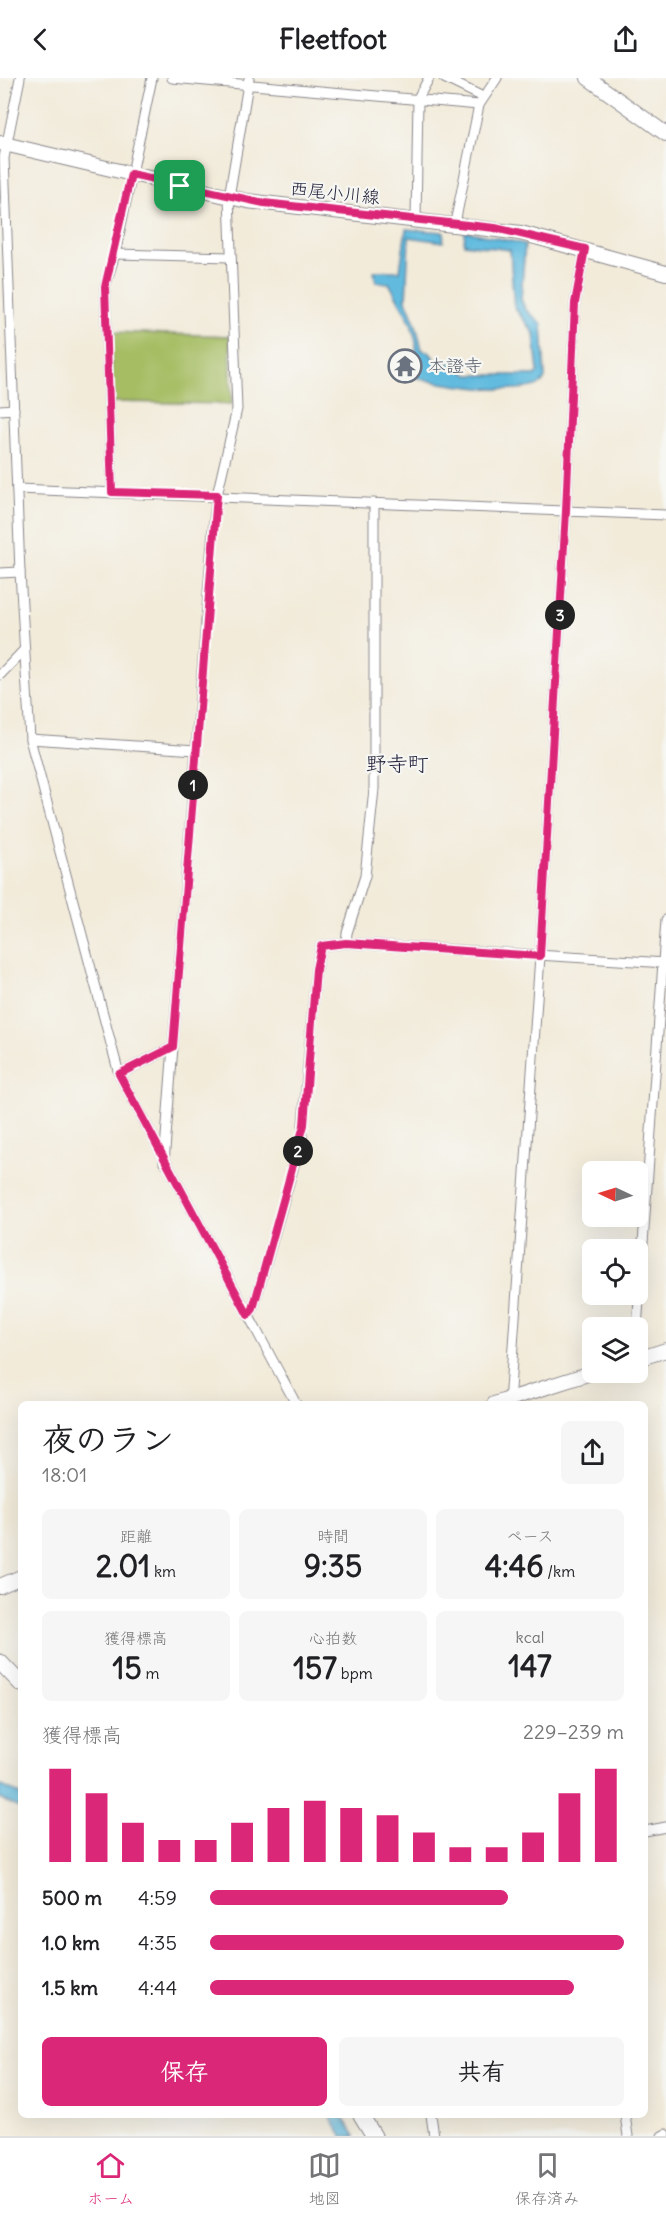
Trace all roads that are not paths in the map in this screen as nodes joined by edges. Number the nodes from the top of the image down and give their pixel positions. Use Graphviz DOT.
graph roads {
  1 [pos="20,78"];
  2 [pos="152,78"];
  3 [pos="172,78"];
  4 [pos="429,78"];
  5 [pos="444,78"];
  6 [pos="497,78"];
  7 [pos="588,78"];
  8 [pos="249,81"];
  9 [pos="418,98"];
  10 [pos="481,101"];
  11 [pos="666,134"];
  12 [pos="3,143"];
  13 [pos="131,174"];
  14 [pos="229,197"];
  15 [pos="416,220"];
  16 [pos="455,223"];
  17 [pos="3,246"];
  18 [pos="585,249"];
  19 [pos="115,254"];
  20 [pos="230,257"];
  21 [pos="666,273"];
  22 [pos="14,409"];
  23 [pos="0,410"];
  24 [pos="17,489"];
  25 [pos="112,492"];
  26 [pos="217,495"];
  27 [pos="374,503"];
  28 [pos="566,511"];
  29 [pos="666,515"];
  30 [pos="20,572"];
  31 [pos="0,573"];
  32 [pos="23,651"];
  33 [pos="0,675"];
  34 [pos="30,739"];
  35 [pos="196,750"];
  36 [pos="666,920"];
  37 [pos="346,943"];
  38 [pos="540,956"];
  39 [pos="665,963"];
  40 [pos="173,1047"];
  41 [pos="119,1074"];
  42 [pos="165,1163"];
  43 [pos="248,1315"];
  44 [pos="638,1317"];
  45 [pos="666,1350"];
  46 [pos="648,1356"];
  47 [pos="582,1376"];
  48 [pos="294,1401"];
  49 [pos="509,1401"];
  50 [pos="512,1401"];
  51 [pos="18,1579"];
  52 [pos="0,1586"];
  53 [pos="0,1662"];
  54 [pos="18,1681"];
  55 [pos="666,1827"];
  56 [pos="648,1830"];
  57 [pos="363,2118"];
  58 [pos="431,2118"];
  59 [pos="625,2118"];
  60 [pos="374,2136"];
  61 [pos="434,2136"];
  62 [pos="628,2136"];
  1 -- 12 [label="street"];
  2 -- 13 [label="street"];
  3 -- 8 [label="street"];
  4 -- 9 [label="street"];
  5 -- 10 [label="street"];
  6 -- 10 [label="street"];
  7 -- 11 [label="main road"];
  8 -- 9 [label="street"];
  8 -- 14 [label="street"];
  9 -- 10 [label="street"];
  9 -- 15 [label="street"];
  10 -- 16 [label="street"];
  12 -- 13 [label="main road, 西尾小川線"];
  12 -- 17 [label="street"];
  13 -- 14 [label="main road, 西尾小川線"];
  13 -- 19 [label="street"];
  14 -- 15 [label="main road, 西尾小川線"];
  14 -- 20 [label="street"];
  15 -- 16 [label="main road, 西尾小川線"];
  16 -- 18 [label="main road, 西尾小川線"];
  17 -- 22 [label="street"];
  18 -- 21 [label="main road, 西尾小川線"];
  18 -- 28 [label="street"];
  19 -- 20 [label="street"];
  19 -- 25 [label="street"];
  20 -- 26 [label="street"];
  22 -- 23 [label="street"];
  22 -- 24 [label="street"];
  24 -- 25 [label="street"];
  24 -- 30 [label="street"];
  25 -- 26 [label="street"];
  26 -- 27 [label="street"];
  26 -- 35 [label="street"];
  27 -- 28 [label="street"];
  27 -- 37 [label="street"];
  28 -- 29 [label="street"];
  28 -- 38 [label="street"];
  30 -- 31 [label="street"];
  30 -- 32 [label="street"];
  32 -- 33 [label="street"];
  32 -- 34 [label="street"];
  34 -- 35 [label="street"];
  34 -- 41 [label="street"];
  35 -- 40 [label="street"];
  36 -- 39 [label="street"];
  37 -- 38 [label="street"];
  37 -- 43 [label="street"];
  38 -- 39 [label="street"];
  38 -- 49 [label="street"];
  39 -- 44 [label="street"];
  40 -- 41 [label="street"];
  40 -- 42 [label="street"];
  41 -- 42 [label="street"];
  42 -- 43 [label="street"];
  43 -- 48 [label="street"];
  45 -- 46 [label="main road"];
  47 -- 50 [label="main road"];
  51 -- 52 [label="main road"];
  53 -- 54 [label="main road"];
  55 -- 56 [label="street"];
  57 -- 60 [label="main road"];
  58 -- 61 [label="street"];
  59 -- 62 [label="street"];
}
